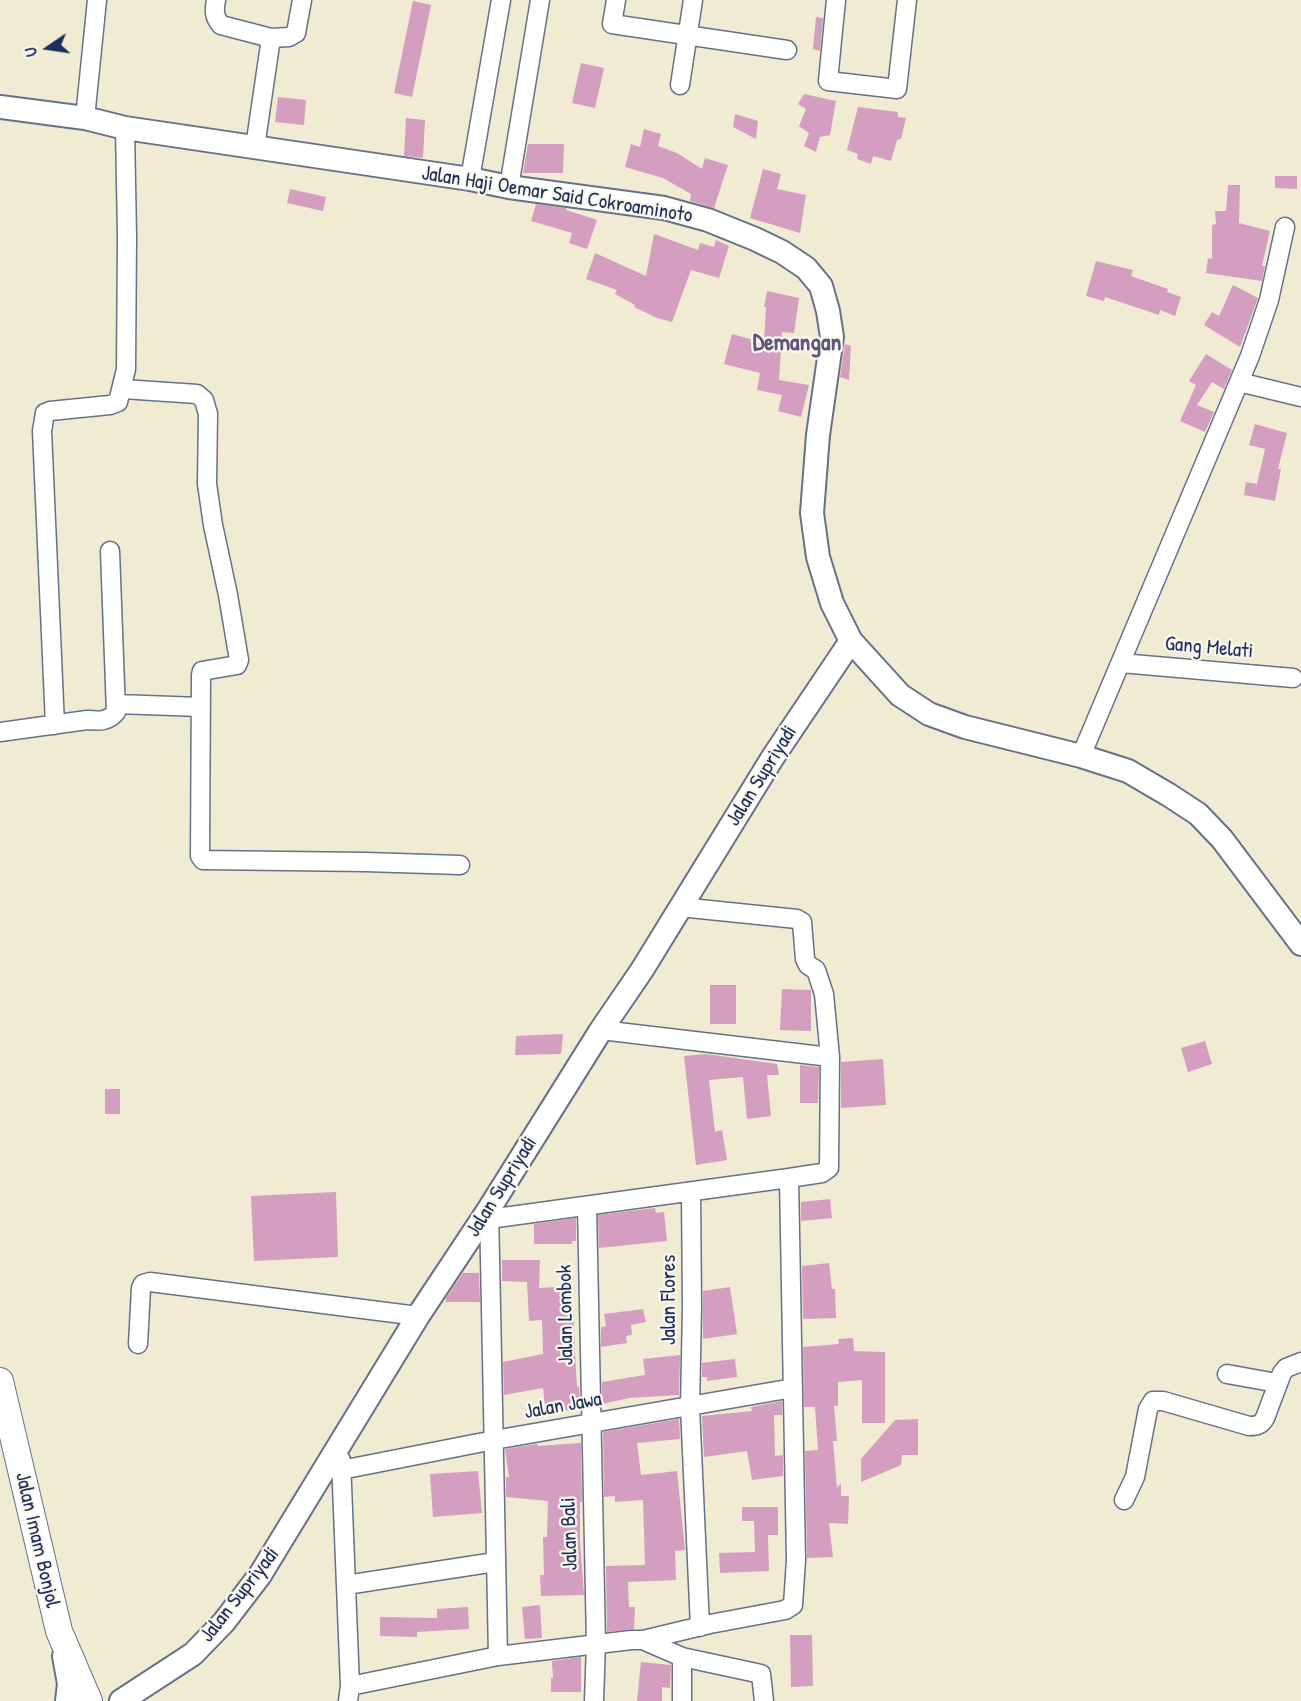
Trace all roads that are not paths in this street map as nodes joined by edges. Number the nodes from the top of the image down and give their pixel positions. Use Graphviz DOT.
graph roads {
  1 [pos="97,0"];
  2 [pos="216,0"];
  3 [pos="302,0"];
  4 [pos="501,0"];
  5 [pos="540,0"];
  6 [pos="616,0"];
  7 [pos="693,0"];
  8 [pos="836,0"];
  9 [pos="907,0"];
  10 [pos="688,36"];
  11 [pos="271,38"];
  12 [pos="788,50"];
  13 [pos="680,85"];
  14 [pos="0,107"];
  15 [pos="85,118"];
  16 [pos="125,128"];
  17 [pos="255,147"];
  18 [pos="470,179"];
  19 [pos="509,187"];
  20 [pos="1285,227"];
  21 [pos="1239,382"];
  22 [pos="123,389"];
  23 [pos="1301,397"];
  24 [pos="110,551"];
  25 [pos="851,640"];
  26 [pos="1121,663"];
  27 [pos="1293,678"];
  28 [pos="117,704"];
  29 [pos="201,707"];
  30 [pos="55,724"];
  31 [pos="0,732"];
  32 [pos="1081,756"];
  33 [pos="460,865"];
  34 [pos="680,907"];
  35 [pos="1301,944"];
  36 [pos="601,1030"];
  37 [pos="830,1057"];
  38 [pos="789,1178"];
  39 [pos="691,1192"];
  40 [pos="587,1206"];
  41 [pos="489,1214"];
  42 [pos="418,1316"];
  43 [pos="138,1344"];
  44 [pos="1301,1362"];
  45 [pos="1227,1374"];
  46 [pos="0,1381"];
  47 [pos="1277,1383"];
  48 [pos="793,1388"];
  49 [pos="690,1407"];
  50 [pos="590,1424"];
  51 [pos="494,1440"];
  52 [pos="340,1443"];
  53 [pos="341,1470"];
  54 [pos="1124,1500"];
  55 [pos="495,1562"];
  56 [pos="346,1585"];
  57 [pos="699,1627"];
  58 [pos="59,1631"];
  59 [pos="643,1640"];
  60 [pos="596,1643"];
  61 [pos="498,1656"];
  62 [pos="682,1657"];
  63 [pos="349,1693"];
  64 [pos="67,1701"];
  65 [pos="88,1701"];
  66 [pos="121,1701"];
  67 [pos="594,1701"];
  68 [pos="682,1701"];
  69 [pos="764,1701"];
  1 -- 15 [label="street"];
  2 -- 11 [label="street"];
  3 -- 11 [label="street"];
  4 -- 18 [label="street"];
  5 -- 19 [label="street"];
  6 -- 10 [label="street"];
  7 -- 10 [label="street"];
  8 -- 9 [label="street"];
  10 -- 12 [label="street"];
  10 -- 13 [label="street"];
  11 -- 17 [label="street"];
  14 -- 15 [label="street, Jalan Haji Oemar Said Cokroaminoto"];
  15 -- 16 [label="street, Jalan Haji Oemar Said Cokroaminoto"];
  16 -- 17 [label="street, Jalan Haji Oemar Said Cokroaminoto"];
  16 -- 22 [label="street"];
  17 -- 18 [label="street, Jalan Haji Oemar Said Cokroaminoto"];
  18 -- 19 [label="street, Jalan Haji Oemar Said Cokroaminoto"];
  19 -- 25 [label="street, Jalan Haji Oemar Said Cokroaminoto"];
  20 -- 21 [label="street"];
  21 -- 23 [label="street"];
  21 -- 26 [label="street"];
  22 -- 29 [label="street"];
  22 -- 30 [label="street"];
  24 -- 28 [label="street"];
  25 -- 32 [label="street, Jalan Haji Oemar Said Cokroaminoto"];
  25 -- 34 [label="street, Jalan Supriyadi"];
  26 -- 27 [label="street, Gang Melati"];
  26 -- 32 [label="street"];
  28 -- 29 [label="street"];
  28 -- 30 [label="street"];
  29 -- 33 [label="street"];
  30 -- 31 [label="street"];
  32 -- 35 [label="street, Jalan Haji Oemar Said Cokroaminoto"];
  34 -- 36 [label="street, Jalan Supriyadi"];
  34 -- 37 [label="street"];
  36 -- 37 [label="street"];
  36 -- 41 [label="street, Jalan Supriyadi"];
  37 -- 38 [label="street"];
  38 -- 39 [label="street"];
  38 -- 48 [label="street"];
  39 -- 40 [label="street"];
  39 -- 49 [label="street, Jalan Flores"];
  40 -- 41 [label="street"];
  40 -- 50 [label="street, Jalan Lombok"];
  41 -- 42 [label="street, Jalan Supriyadi"];
  41 -- 51 [label="street"];
  42 -- 43 [label="street"];
  42 -- 52 [label="street, Jalan Supriyadi"];
  44 -- 47 [label="street"];
  45 -- 47 [label="street"];
  46 -- 58 [label="main road, Jalan Imam Bonjol"];
  47 -- 54 [label="street"];
  48 -- 49 [label="street, Jalan Jawa"];
  48 -- 57 [label="street"];
  49 -- 50 [label="street, Jalan Jawa"];
  49 -- 57 [label="street, Jalan Flores"];
  50 -- 51 [label="street, Jalan Jawa"];
  50 -- 60 [label="street, Jalan Bali"];
  51 -- 53 [label="street, Jalan Jawa"];
  51 -- 55 [label="street"];
  52 -- 53 [label="street"];
  52 -- 66 [label="street, Jalan Supriyadi"];
  53 -- 56 [label="street"];
  55 -- 56 [label="street"];
  55 -- 61 [label="street"];
  56 -- 63 [label="street"];
  57 -- 59 [label="street"];
  58 -- 64 [label="street, Jalan Imam Bonjol"];
  58 -- 65 [label="main road"];
  59 -- 60 [label="street"];
  59 -- 62 [label="street"];
  60 -- 61 [label="street"];
  60 -- 67 [label="street, Jalan Bali"];
  61 -- 63 [label="street"];
  62 -- 68 [label="street"];
  62 -- 69 [label="street"];
}
